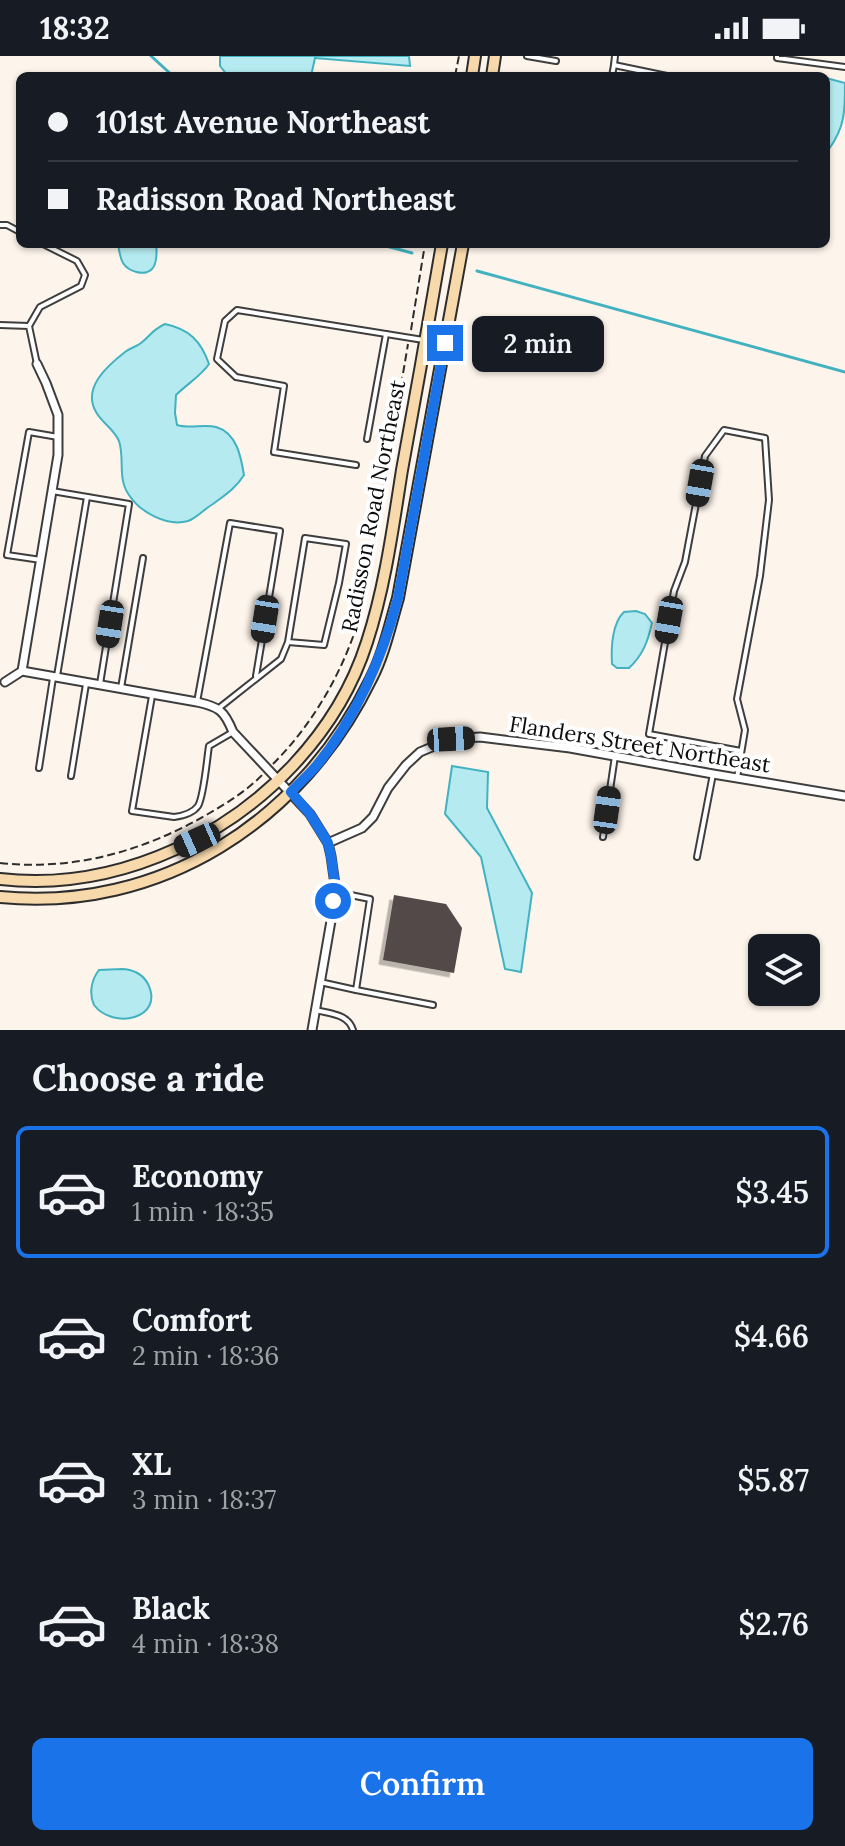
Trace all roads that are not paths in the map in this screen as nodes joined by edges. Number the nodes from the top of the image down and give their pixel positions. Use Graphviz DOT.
graph roads {
  1 [pos="527,56"];
  2 [pos="615,56"];
  3 [pos="777,56"];
  4 [pos="556,61"];
  5 [pos="614,65"];
  6 [pos="845,67"];
  7 [pos="613,72"];
  8 [pos="648,72"];
  9 [pos="51,248"];
  10 [pos="441,248"];
  11 [pos="462,248"];
  12 [pos="0,325"];
  13 [pos="29,326"];
  14 [pos="386,334"];
  15 [pos="425,340"];
  16 [pos="445,343"];
  17 [pos="37,364"];
  18 [pos="58,437"];
  19 [pos="367,439"];
  20 [pos="356,465"];
  21 [pos="52,491"];
  22 [pos="87,497"];
  23 [pos="143,558"];
  24 [pos="41,560"];
  25 [pos="288,642"];
  26 [pos="22,671"];
  27 [pos="55,676"];
  28 [pos="256,677"];
  29 [pos="87,681"];
  30 [pos="3,684"];
  31 [pos="100,684"];
  32 [pos="121,688"];
  33 [pos="153,694"];
  34 [pos="197,702"];
  35 [pos="219,708"];
  36 [pos="233,732"];
  37 [pos="741,751"];
  38 [pos="615,756"];
  39 [pos="39,768"];
  40 [pos="713,774"];
  41 [pos="71,776"];
  42 [pos="737,778"];
  43 [pos="279,780"];
  44 [pos="291,792"];
  45 [pos="845,796"];
  46 [pos="603,837"];
  47 [pos="328,843"];
  48 [pos="697,857"];
  49 [pos="0,879"];
  50 [pos="336,892"];
  51 [pos="0,897"];
  52 [pos="320,982"];
  53 [pos="356,990"];
  54 [pos="433,1005"];
  55 [pos="316,1010"];
  56 [pos="312,1030"];
  57 [pos="353,1030"];
  1 -- 4 [label="lane"];
  2 -- 5 [label="lane"];
  3 -- 6 [label="lane"];
  5 -- 7 [label="lane"];
  5 -- 8 [label="lane"];
  9 -- 13 [label="lane"];
  10 -- 15 [label="main road, Radisson Road Northeast"];
  11 -- 16 [label="main road, Radisson Road Northeast"];
  12 -- 13 [label="lane"];
  13 -- 17 [label="lane"];
  14 -- 15 [label="lane"];
  14 -- 19 [label="lane"];
  14 -- 20 [label="lane"];
  15 -- 16 [label="lane"];
  15 -- 43 [label="main road, Radisson Road Northeast"];
  16 -- 44 [label="main road, Radisson Road Northeast"];
  17 -- 18 [label="street"];
  18 -- 21 [label="street"];
  18 -- 24 [label="lane"];
  21 -- 22 [label="lane"];
  21 -- 24 [label="street"];
  22 -- 27 [label="lane"];
  22 -- 31 [label="lane"];
  23 -- 32 [label="lane"];
  24 -- 26 [label="street"];
  25 -- 25 [label="lane"];
  25 -- 28 [label="lane"];
  26 -- 27 [label="street"];
  26 -- 30 [label="street"];
  27 -- 29 [label="street"];
  27 -- 39 [label="lane"];
  28 -- 34 [label="lane"];
  28 -- 35 [label="lane"];
  29 -- 31 [label="street"];
  29 -- 41 [label="lane"];
  31 -- 32 [label="street"];
  32 -- 33 [label="street"];
  33 -- 34 [label="street"];
  33 -- 36 [label="lane"];
  34 -- 35 [label="street"];
  35 -- 36 [label="street"];
  36 -- 43 [label="street"];
  37 -- 37 [label="lane"];
  37 -- 42 [label="lane"];
  38 -- 40 [label="street, Flanders Street Northeast"];
  38 -- 46 [label="lane"];
  38 -- 47 [label="street, Flanders Street Northeast"];
  40 -- 42 [label="street, Flanders Street Northeast"];
  40 -- 48 [label="lane"];
  42 -- 45 [label="street, Flanders Street Northeast"];
  43 -- 44 [label="street"];
  43 -- 49 [label="main road, Radisson Road Northeast"];
  44 -- 47 [label="street"];
  44 -- 51 [label="main road, Radisson Road Northeast"];
  47 -- 50 [label="street"];
  50 -- 52 [label="street"];
  50 -- 53 [label="lane"];
  52 -- 53 [label="lane"];
  52 -- 55 [label="street"];
  53 -- 54 [label="lane"];
  55 -- 56 [label="street"];
  55 -- 57 [label="lane"];
}
